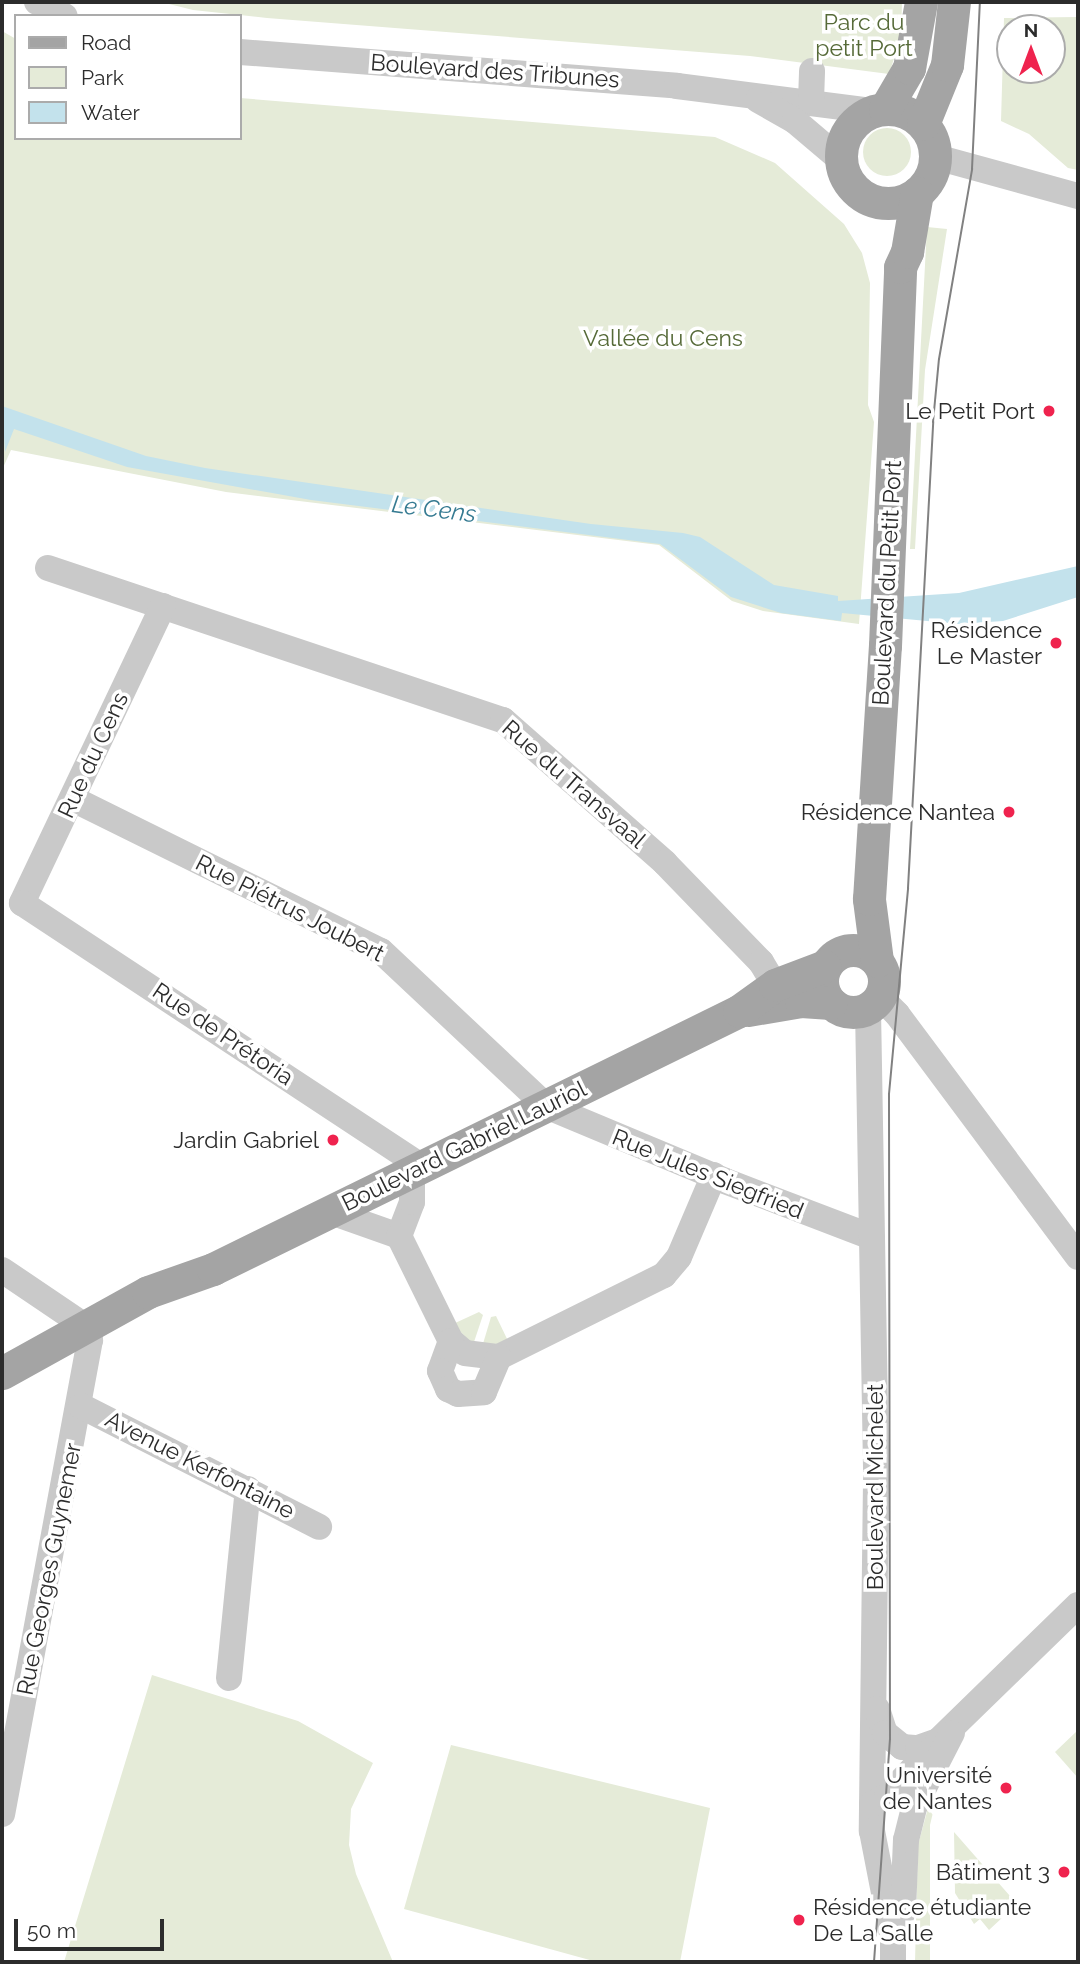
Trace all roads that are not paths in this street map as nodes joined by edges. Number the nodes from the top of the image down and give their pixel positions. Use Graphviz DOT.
graph roads {
  1 [pos="37,2"];
  2 [pos="921,2"];
  3 [pos="954,2"];
  4 [pos="61,14"];
  5 [pos="242,52"];
  6 [pos="812,71"];
  7 [pos="751,96"];
  8 [pos="811,101"];
  9 [pos="879,110"];
  10 [pos="923,124"];
  11 [pos="936,157"];
  12 [pos="841,160"];
  13 [pos="917,193"];
  14 [pos="1078,196"];
  15 [pos="874,200"];
  16 [pos="900,267"];
  17 [pos="48,568"];
  18 [pos="163,606"];
  19 [pos="73,799"];
  20 [pos="869,899"];
  21 [pos="22,903"];
  22 [pos="833,959"];
  23 [pos="877,961"];
  24 [pos="775,985"];
  25 [pos="831,1003"];
  26 [pos="874,1003"];
  27 [pos="739,1011"];
  28 [pos="547,1106"];
  29 [pos="417,1169"];
  30 [pos="714,1175"];
  31 [pos="331,1212"];
  32 [pos="398,1236"];
  33 [pos="872,1237"];
  34 [pos="1078,1257"];
  35 [pos="2,1270"];
  36 [pos="88,1333"];
  37 [pos="450,1341"];
  38 [pos="499,1357"];
  39 [pos="2,1373"];
  40 [pos="2,1384"];
  41 [pos="81,1406"];
  42 [pos="248,1489"];
  43 [pos="319,1527"];
  44 [pos="1078,1605"];
  45 [pos="229,1678"];
  46 [pos="875,1697"];
  47 [pos="948,1733"];
  48 [pos="872,1804"];
  49 [pos="2,1814"];
  50 [pos="893,1951"];
  1 -- 4 [label="street"];
  2 -- 9 [label="main road"];
  3 -- 10 [label="main road"];
  5 -- 7 [label="street, Boulevard des Tribunes"];
  6 -- 8 [label="street"];
  7 -- 8 [label="street, Boulevard des Tribunes"];
  7 -- 12 [label="street, Boulevard des Tribunes"];
  8 -- 9 [label="street, Boulevard des Tribunes"];
  9 -- 10 [label="main road"];
  9 -- 12 [label="main road"];
  10 -- 11 [label="main road"];
  11 -- 13 [label="main road"];
  11 -- 14 [label="street"];
  12 -- 15 [label="main road"];
  13 -- 15 [label="main road"];
  13 -- 16 [label="main road, Boulevard du Petit Port"];
  15 -- 16 [label="main road, Boulevard du Petit Port"];
  16 -- 20 [label="main road, Boulevard du Petit Port"];
  17 -- 18 [label="street, Rue du Transvaal"];
  18 -- 19 [label="street, Rue du Cens"];
  18 -- 24 [label="street, Rue du Transvaal"];
  19 -- 21 [label="street, Rue du Cens"];
  19 -- 28 [label="street, Rue Piétrus Joubert"];
  20 -- 22 [label="main road, Boulevard du Petit Port"];
  20 -- 23 [label="main road, Boulevard du Petit Port"];
  21 -- 29 [label="street, Rue de Prétoria"];
  22 -- 23 [label="main road"];
  22 -- 24 [label="main road, Boulevard Gabriel Lauriol"];
  22 -- 25 [label="main road"];
  23 -- 26 [label="main road"];
  24 -- 27 [label="main road, Boulevard Gabriel Lauriol"];
  25 -- 26 [label="main road"];
  25 -- 27 [label="main road, Boulevard Gabriel Lauriol"];
  26 -- 33 [label="street, Boulevard Michelet"];
  26 -- 34 [label="street"];
  27 -- 28 [label="main road, Boulevard Gabriel Lauriol"];
  28 -- 29 [label="main road, Boulevard Gabriel Lauriol"];
  28 -- 30 [label="street, Rue Jules Siegfried"];
  29 -- 31 [label="main road, Boulevard Gabriel Lauriol"];
  29 -- 32 [label="street"];
  30 -- 33 [label="street, Rue Jules Siegfried"];
  30 -- 38 [label="street"];
  31 -- 32 [label="street"];
  31 -- 36 [label="main road, Boulevard Gabriel Lauriol"];
  32 -- 37 [label="street"];
  33 -- 46 [label="street, Boulevard Michelet"];
  35 -- 36 [label="street"];
  36 -- 39 [label="main road, Boulevard Gabriel Lauriol"];
  36 -- 40 [label="main road, Boulevard Gabriel Lauriol"];
  36 -- 41 [label="street, Rue Georges Guynemer"];
  37 -- 38 [label="street"];
  37 -- 38 [label="street"];
  41 -- 42 [label="street, Avenue Kerfontaine"];
  41 -- 49 [label="street, Rue Georges Guynemer"];
  42 -- 43 [label="street, Avenue Kerfontaine"];
  42 -- 45 [label="street"];
  44 -- 47 [label="street"];
  46 -- 47 [label="street"];
  46 -- 48 [label="street, Boulevard Michelet"];
  47 -- 48 [label="street"];
  47 -- 50 [label="street"];
  48 -- 50 [label="street, Boulevard Michelet"];
}
